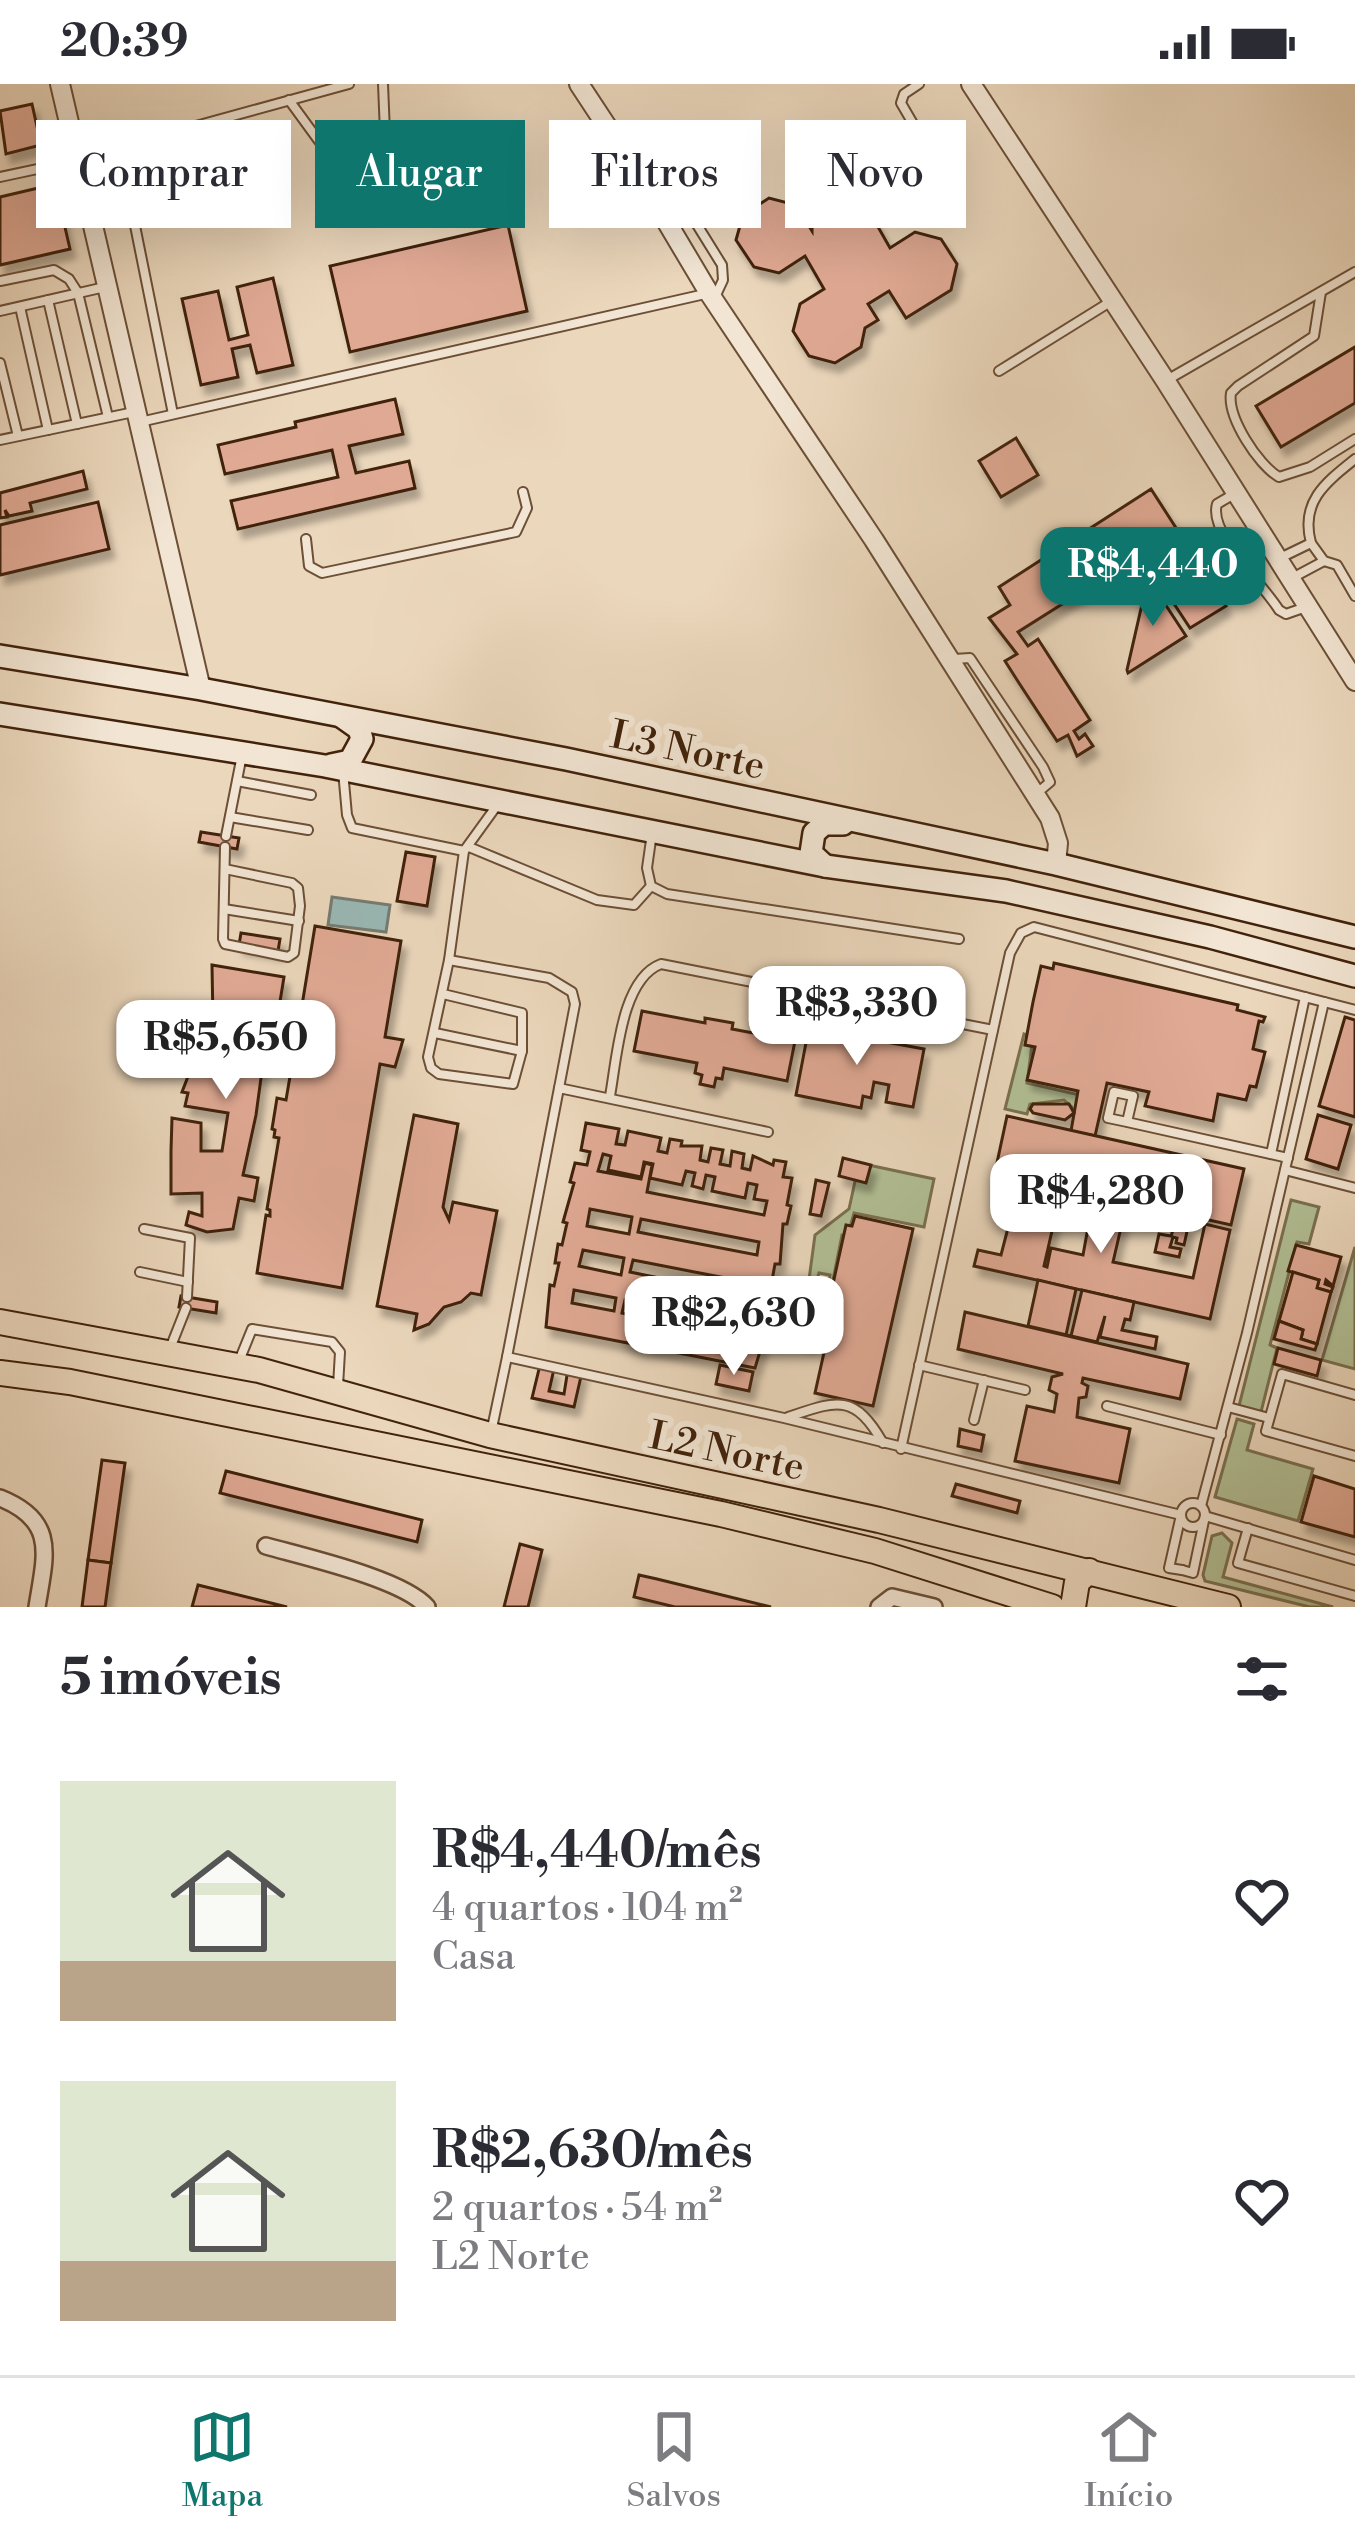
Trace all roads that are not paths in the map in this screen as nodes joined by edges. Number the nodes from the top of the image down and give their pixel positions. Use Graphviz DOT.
graph roads {
  1 [pos="60,84"];
  2 [pos="349,84"];
  3 [pos="383,84"];
  4 [pos="579,84"];
  5 [pos="919,84"];
  6 [pos="970,84"];
  7 [pos="289,100"];
  8 [pos="68,120"];
  9 [pos="218,120"];
  10 [pos="911,120"];
  11 [pos="36,169"];
  12 [pos="0,176"];
  13 [pos="91,228"];
  14 [pos="135,228"];
  15 [pos="1355,272"];
  16 [pos="0,280"];
  17 [pos="106,287"];
  18 [pos="1322,292"];
  19 [pos="78,293"];
  20 [pos="711,297"];
  21 [pos="48,300"];
  22 [pos="1112,302"];
  23 [pos="20,307"];
  24 [pos="0,311"];
  25 [pos="0,363"];
  26 [pos="999,371"];
  27 [pos="1165,380"];
  28 [pos="172,414"];
  29 [pos="108,417"];
  30 [pos="137,417"];
  31 [pos="77,424"];
  32 [pos="47,430"];
  33 [pos="18,436"];
  34 [pos="1355,439"];
  35 [pos="0,440"];
  36 [pos="1355,459"];
  37 [pos="524,492"];
  38 [pos="1235,493"];
  39 [pos="306,538"];
  40 [pos="1311,543"];
  41 [pos="1277,560"];
  42 [pos="1324,561"];
  43 [pos="1289,579"];
  44 [pos="1355,596"];
  45 [pos="1307,607"];
  46 [pos="0,656"];
  47 [pos="1355,681"];
  48 [pos="201,689"];
  49 [pos="0,714"];
  50 [pos="340,716"];
  51 [pos="242,752"];
  52 [pos="334,768"];
  53 [pos="237,781"];
  54 [pos="310,795"];
  55 [pos="500,802"];
  56 [pos="230,817"];
  57 [pos="873,826"];
  58 [pos="308,830"];
  59 [pos="652,832"];
  60 [pos="466,849"];
  61 [pos="1056,864"];
  62 [pos="825,866"];
  63 [pos="225,869"];
  64 [pos="651,886"];
  65 [pos="224,909"];
  66 [pos="299,921"];
  67 [pos="1355,937"];
  68 [pos="959,939"];
  69 [pos="449,960"];
  70 [pos="1355,976"];
  71 [pos="443,994"];
  72 [pos="1305,998"];
  73 [pos="1324,1002"];
  74 [pos="1355,1010"];
  75 [pos="993,1030"];
  76 [pos="435,1033"];
  77 [pos="523,1051"];
  78 [pos="560,1088"];
  79 [pos="610,1096"];
  80 [pos="1127,1122"];
  81 [pos="768,1132"];
  82 [pos="1271,1154"];
  83 [pos="1288,1158"];
  84 [pos="1285,1170"];
  85 [pos="1355,1188"];
  86 [pos="144,1229"];
  87 [pos="140,1272"];
  88 [pos="188,1282"];
  89 [pos="0,1322"];
  90 [pos="77,1336"];
  91 [pos="132,1345"];
  92 [pos="168,1353"];
  93 [pos="507,1357"];
  94 [pos="920,1365"];
  95 [pos="237,1367"];
  96 [pos="0,1372"];
  97 [pos="984,1380"];
  98 [pos="70,1382"];
  99 [pos="1025,1390"];
  100 [pos="123,1393"];
  101 [pos="338,1394"];
  102 [pos="1355,1395"];
  103 [pos="1107,1406"];
  104 [pos="1228,1407"];
  105 [pos="784,1418"];
  106 [pos="1270,1418"];
  107 [pos="974,1420"];
  108 [pos="490,1435"];
  109 [pos="1221,1435"];
  110 [pos="884,1444"];
  111 [pos="901,1449"];
  112 [pos="1355,1456"];
  113 [pos="0,1498"];
  114 [pos="1203,1512"];
  115 [pos="1181,1515"];
  116 [pos="1249,1528"];
  117 [pos="266,1546"];
  118 [pos="1355,1559"];
  119 [pos="1089,1571"];
  120 [pos="1179,1582"];
  121 [pos="1355,1596"];
  122 [pos="37,1607"];
  123 [pos="427,1607"];
  124 [pos="880,1607"];
  125 [pos="934,1607"];
  126 [pos="1052,1607"];
  127 [pos="1073,1607"];
  128 [pos="1228,1607"];
  1 -- 8 [label="street"];
  2 -- 7 [label="lane"];
  3 -- 7 [label="lane"];
  4 -- 20 [label="street"];
  5 -- 10 [label="lane"];
  6 -- 22 [label="street"];
  7 -- 9 [label="lane"];
  11 -- 12 [label="lane"];
  13 -- 17 [label="street"];
  14 -- 28 [label="lane"];
  15 -- 18 [label="lane"];
  16 -- 19 [label="lane"];
  17 -- 19 [label="lane"];
  17 -- 30 [label="street"];
  18 -- 27 [label="lane"];
  18 -- 34 [label="lane"];
  19 -- 21 [label="lane"];
  19 -- 29 [label="lane"];
  20 -- 28 [label="lane"];
  20 -- 61 [label="street"];
  21 -- 23 [label="lane"];
  21 -- 31 [label="lane"];
  22 -- 26 [label="lane"];
  22 -- 27 [label="street"];
  23 -- 24 [label="lane"];
  23 -- 32 [label="lane"];
  25 -- 33 [label="lane"];
  27 -- 38 [label="street"];
  28 -- 30 [label="lane"];
  29 -- 30 [label="lane"];
  29 -- 31 [label="lane"];
  30 -- 48 [label="street"];
  31 -- 32 [label="lane"];
  32 -- 33 [label="lane"];
  33 -- 35 [label="lane"];
  36 -- 40 [label="lane"];
  37 -- 39 [label="lane"];
  38 -- 41 [label="street"];
  38 -- 45 [label="lane"];
  40 -- 41 [label="lane"];
  40 -- 42 [label="lane"];
  41 -- 43 [label="street"];
  42 -- 43 [label="lane"];
  42 -- 44 [label="lane"];
  43 -- 45 [label="street"];
  45 -- 47 [label="street"];
  46 -- 48 [label="main road, L3 Norte"];
  48 -- 50 [label="main road, L3 Norte"];
  49 -- 51 [label="main road"];
  50 -- 52 [label="main road"];
  50 -- 57 [label="main road, L3 Norte"];
  51 -- 52 [label="main road"];
  51 -- 53 [label="lane"];
  52 -- 55 [label="main road"];
  52 -- 60 [label="lane"];
  53 -- 54 [label="lane"];
  53 -- 56 [label="lane"];
  55 -- 59 [label="main road"];
  55 -- 60 [label="lane"];
  56 -- 58 [label="lane"];
  56 -- 63 [label="lane"];
  57 -- 61 [label="main road, L3 Norte"];
  57 -- 62 [label="main road"];
  59 -- 62 [label="main road"];
  59 -- 64 [label="lane"];
  60 -- 64 [label="lane"];
  60 -- 69 [label="lane"];
  61 -- 67 [label="main road, L3 Norte"];
  62 -- 70 [label="main road"];
  63 -- 65 [label="lane"];
  63 -- 66 [label="lane"];
  64 -- 68 [label="lane"];
  65 -- 66 [label="lane"];
  65 -- 66 [label="lane"];
  69 -- 71 [label="lane"];
  69 -- 78 [label="lane"];
  71 -- 76 [label="lane"];
  71 -- 77 [label="lane"];
  72 -- 73 [label="lane"];
  72 -- 75 [label="lane"];
  72 -- 82 [label="lane"];
  73 -- 74 [label="lane"];
  73 -- 83 [label="lane"];
  75 -- 79 [label="lane"];
  75 -- 94 [label="lane"];
  76 -- 77 [label="lane"];
  76 -- 77 [label="lane"];
  78 -- 79 [label="lane"];
  78 -- 93 [label="lane"];
  79 -- 81 [label="lane"];
  80 -- 82 [label="lane"];
  82 -- 83 [label="lane"];
  83 -- 84 [label="lane"];
  84 -- 85 [label="lane"];
  84 -- 104 [label="lane"];
  86 -- 88 [label="lane"];
  87 -- 88 [label="lane"];
  88 -- 92 [label="lane"];
  89 -- 90 [label="main road, L2 Norte"];
  90 -- 91 [label="main road, L2 Norte"];
  90 -- 98 [label="main road"];
  91 -- 92 [label="main road, L2 Norte"];
  91 -- 100 [label="main road"];
  92 -- 95 [label="main road, L2 Norte"];
  93 -- 105 [label="lane"];
  93 -- 108 [label="lane"];
  94 -- 97 [label="lane"];
  94 -- 111 [label="lane"];
  95 -- 101 [label="main road, L2 Norte"];
  95 -- 101 [label="lane"];
  96 -- 98 [label="main road, L2 Norte"];
  97 -- 99 [label="lane"];
  97 -- 107 [label="lane"];
  98 -- 100 [label="main road, L2 Norte"];
  100 -- 126 [label="main road, L2 Norte"];
  101 -- 108 [label="main road, L2 Norte"];
  102 -- 106 [label="lane"];
  103 -- 109 [label="lane"];
  104 -- 106 [label="lane"];
  104 -- 109 [label="lane"];
  105 -- 110 [label="lane"];
  105 -- 110 [label="lane"];
  106 -- 112 [label="lane"];
  108 -- 119 [label="main road, L2 Norte"];
  109 -- 114 [label="lane"];
  110 -- 111 [label="lane"];
  111 -- 115 [label="lane"];
  113 -- 122 [label="street"];
  114 -- 115 [label="lane"];
  114 -- 115 [label="lane"];
  114 -- 116 [label="lane"];
  114 -- 120 [label="lane"];
  115 -- 120 [label="lane"];
  116 -- 118 [label="lane"];
  116 -- 121 [label="lane"];
  117 -- 123 [label="street"];
  119 -- 120 [label="main road, L2 Norte"];
  119 -- 127 [label="main road"];
  120 -- 128 [label="main road, L2 Norte"];
  124 -- 125 [label="street"];
}
